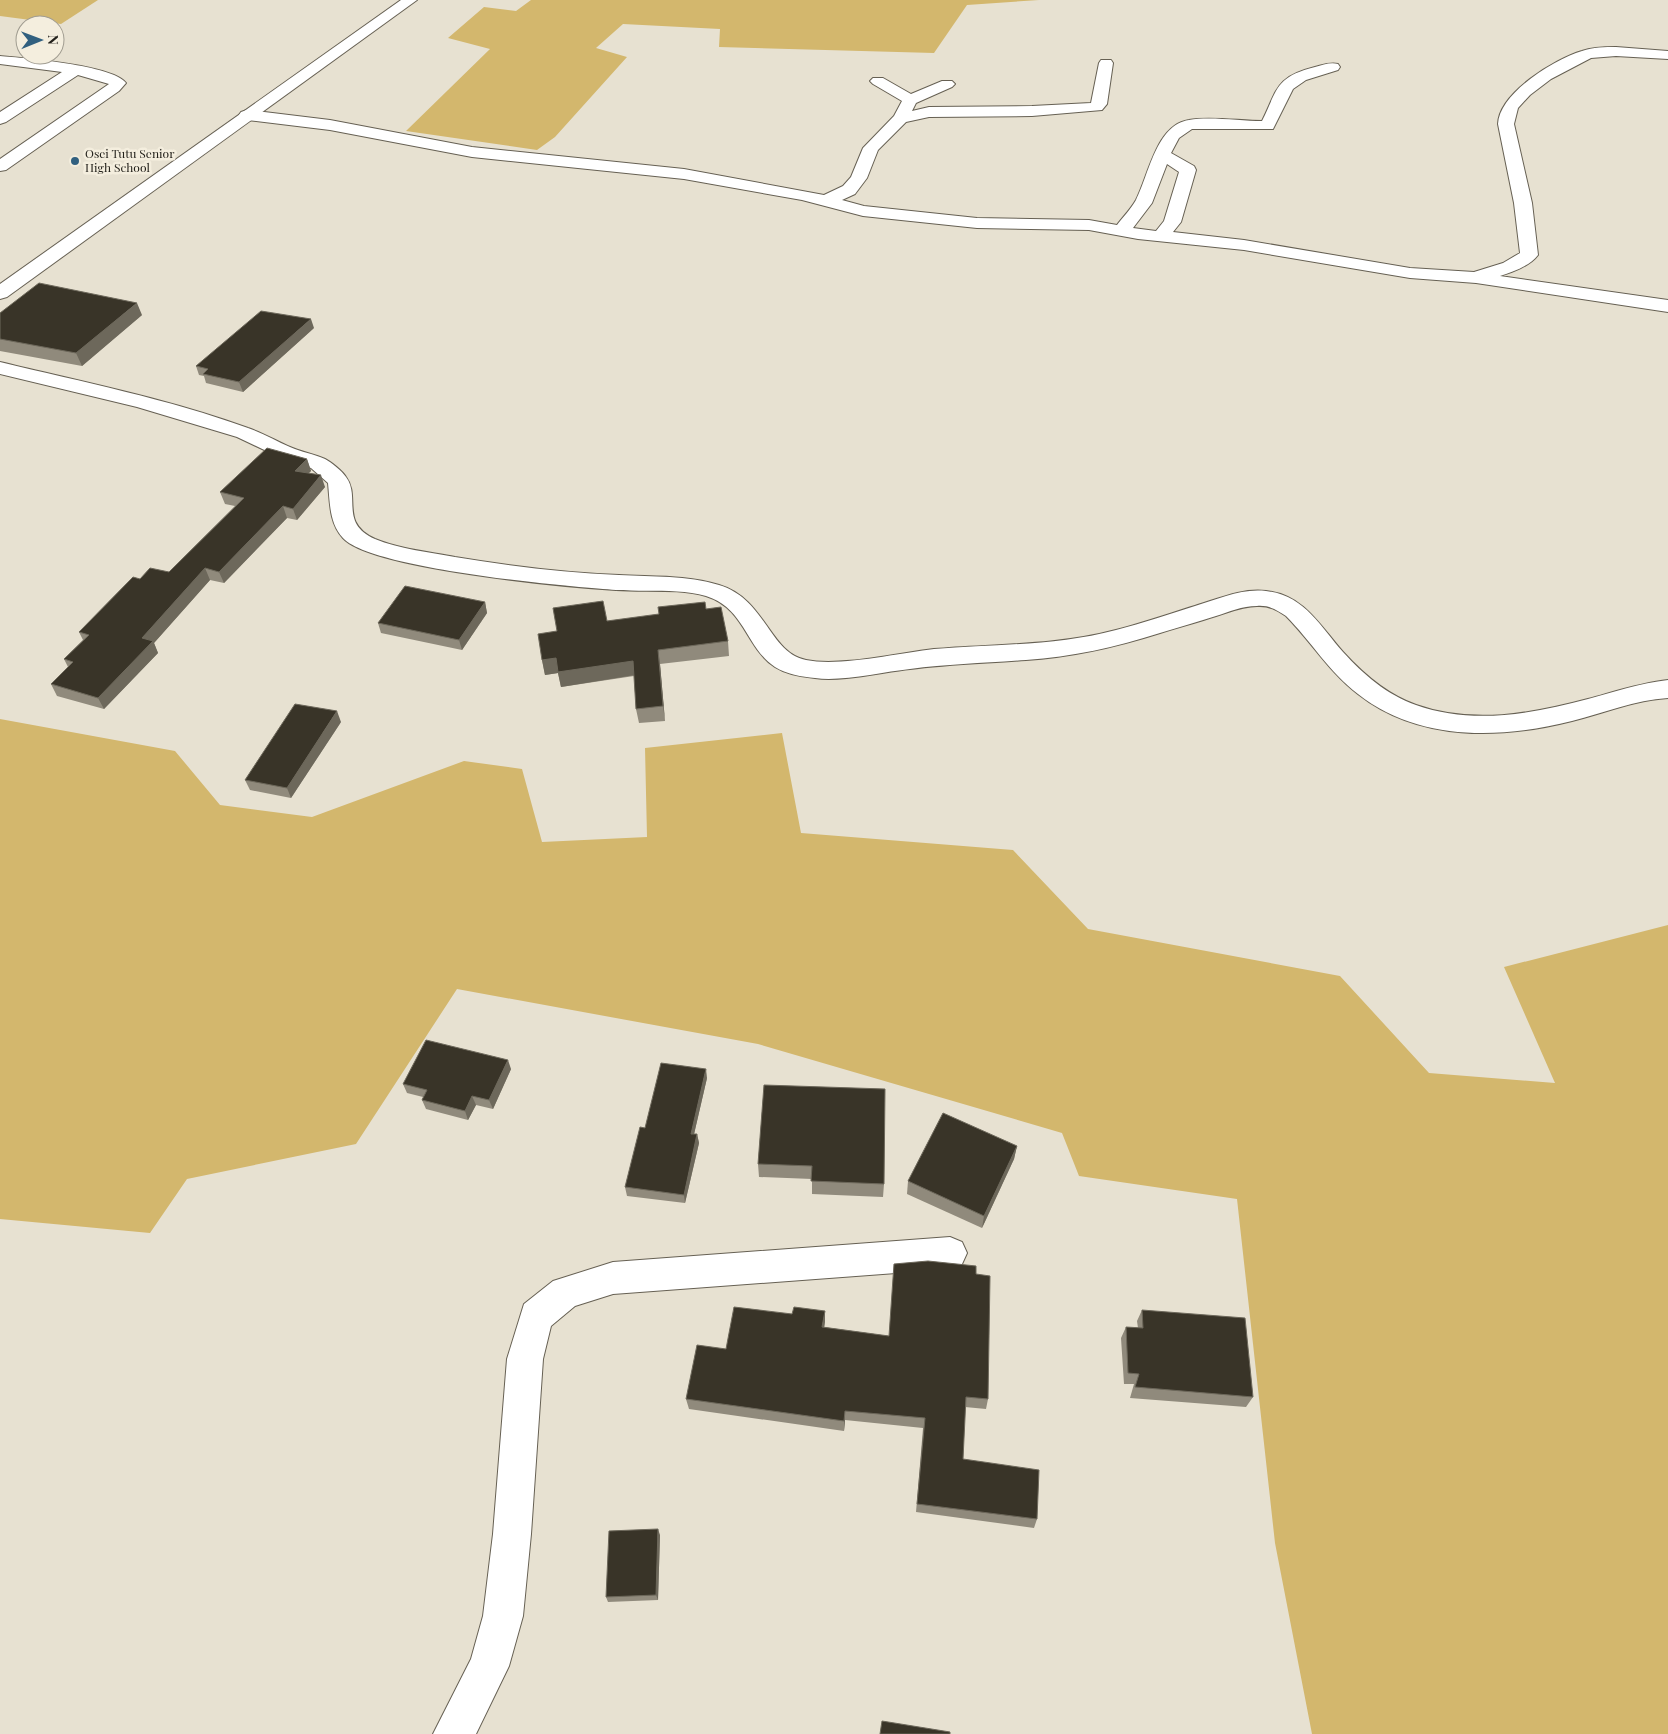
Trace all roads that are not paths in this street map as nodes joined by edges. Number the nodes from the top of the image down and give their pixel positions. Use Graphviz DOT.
graph roads {
  1 [pos="410,0"];
  2 [pos="1668,55"];
  3 [pos="0,60"];
  4 [pos="1106,63"];
  5 [pos="1333,67"];
  6 [pos="75,70"];
  7 [pos="878,81"];
  8 [pos="947,84"];
  9 [pos="910,100"];
  10 [pos="247,116"];
  11 [pos="901,118"];
  12 [pos="0,120"];
  13 [pos="1162,154"];
  14 [pos="0,166"];
  15 [pos="826,201"];
  16 [pos="1121,231"];
  17 [pos="1161,236"];
  18 [pos="1476,278"];
  19 [pos="0,292"];
  20 [pos="1668,306"];
  21 [pos="0,368"];
  22 [pos="1668,689"];
  23 [pos="950,1253"];
  24 [pos="454,1734"];
  1 -- 10 [label="street"];
  2 -- 18 [label="street"];
  3 -- 6 [label="street"];
  4 -- 11 [label="street"];
  5 -- 13 [label="street"];
  6 -- 12 [label="street"];
  6 -- 14 [label="street"];
  7 -- 9 [label="street"];
  8 -- 9 [label="street"];
  9 -- 11 [label="street"];
  10 -- 15 [label="street"];
  10 -- 19 [label="street"];
  11 -- 15 [label="street"];
  13 -- 16 [label="street"];
  13 -- 17 [label="street"];
  15 -- 16 [label="street"];
  16 -- 17 [label="street"];
  17 -- 18 [label="street"];
  18 -- 20 [label="street"];
  21 -- 22 [label="street"];
  23 -- 24 [label="street"];
}
